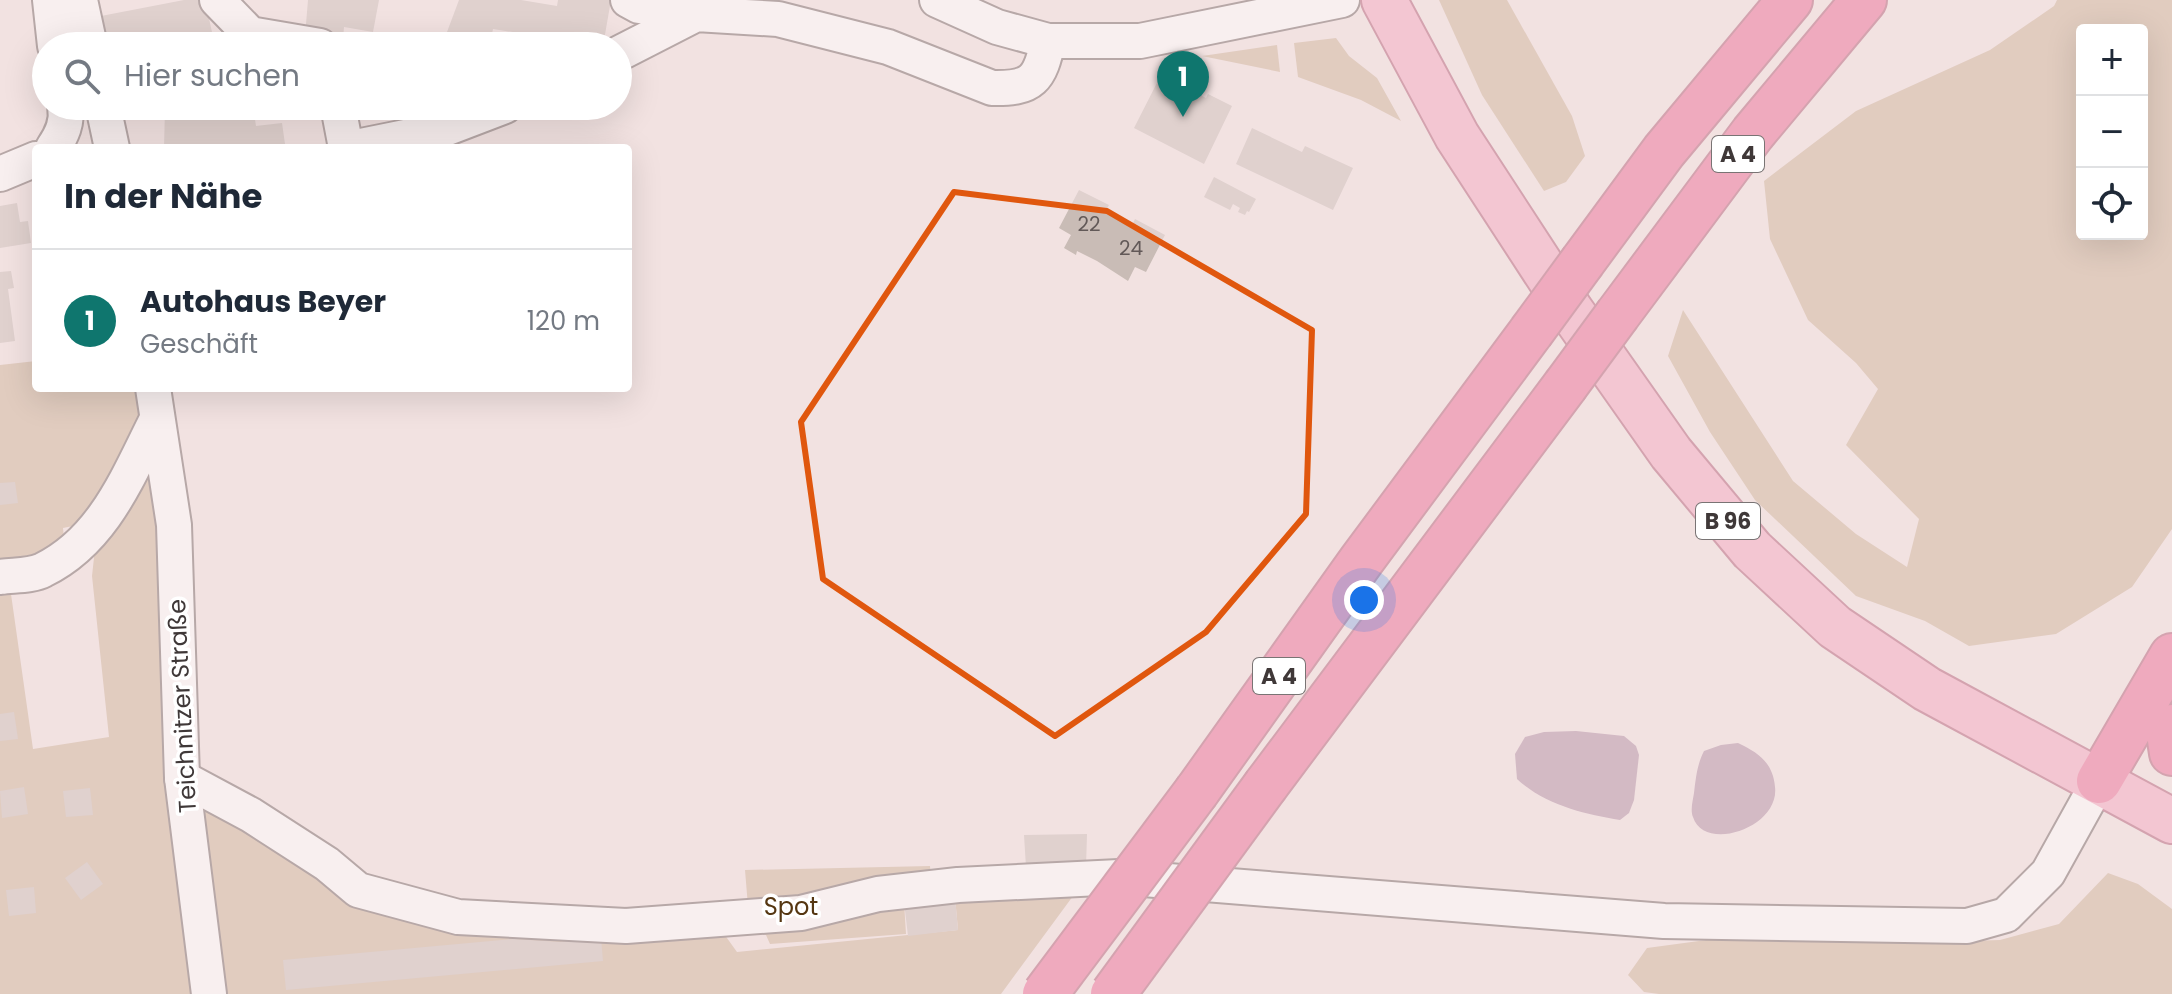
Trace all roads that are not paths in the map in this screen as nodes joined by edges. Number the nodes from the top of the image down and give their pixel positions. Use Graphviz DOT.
graph roads {
  1 [pos="50,0"];
  2 [pos="80,0"];
  3 [pos="217,0"];
  4 [pos="628,0"];
  5 [pos="937,0"];
  6 [pos="1342,0"];
  7 [pos="1384,0"];
  8 [pos="1790,0"];
  9 [pos="1864,0"];
  10 [pos="1266,9"];
  11 [pos="696,14"];
  12 [pos="52,32"];
  13 [pos="87,32"];
  14 [pos="248,32"];
  15 [pos="1048,41"];
  16 [pos="632,47"];
  17 [pos="66,120"];
  18 [pos="106,120"];
  19 [pos="342,120"];
  20 [pos="468,120"];
  21 [pos="55,144"];
  22 [pos="111,144"];
  23 [pos="348,144"];
  24 [pos="369,144"];
  25 [pos="32,161"];
  26 [pos="0,174"];
  27 [pos="155,403"];
  28 [pos="0,577"];
  29 [pos="2172,656"];
  30 [pos="2172,727"];
  31 [pos="2172,753"];
  32 [pos="182,778"];
  33 [pos="2099,781"];
  34 [pos="2172,821"];
  35 [pos="209,994"];
  36 [pos="1045,994"];
  37 [pos="1113,994"];
  1 -- 12 [label="street"];
  2 -- 13 [label="street"];
  3 -- 14 [label="street"];
  4 -- 11 [label="street"];
  5 -- 15 [label="street"];
  6 -- 10 [label="street"];
  7 -- 33 [label="main road, B 96"];
  8 -- 36 [label="highway, A 4, bridge"];
  9 -- 37 [label="highway, A 4, bridge"];
  10 -- 15 [label="street"];
  11 -- 15 [label="street"];
  11 -- 16 [label="street"];
  17 -- 21 [label="street"];
  18 -- 22 [label="street"];
  19 -- 23 [label="street"];
  20 -- 24 [label="street"];
  25 -- 26 [label="street"];
  27 -- 28 [label="street, Teichnitzer Straße"];
  27 -- 32 [label="street, Teichnitzer Straße"];
  29 -- 33 [label="highway"];
  30 -- 31 [label="highway"];
  32 -- 33 [label="street"];
  32 -- 35 [label="street, Teichnitzer Straße"];
  33 -- 34 [label="main road, B 96"];
}
